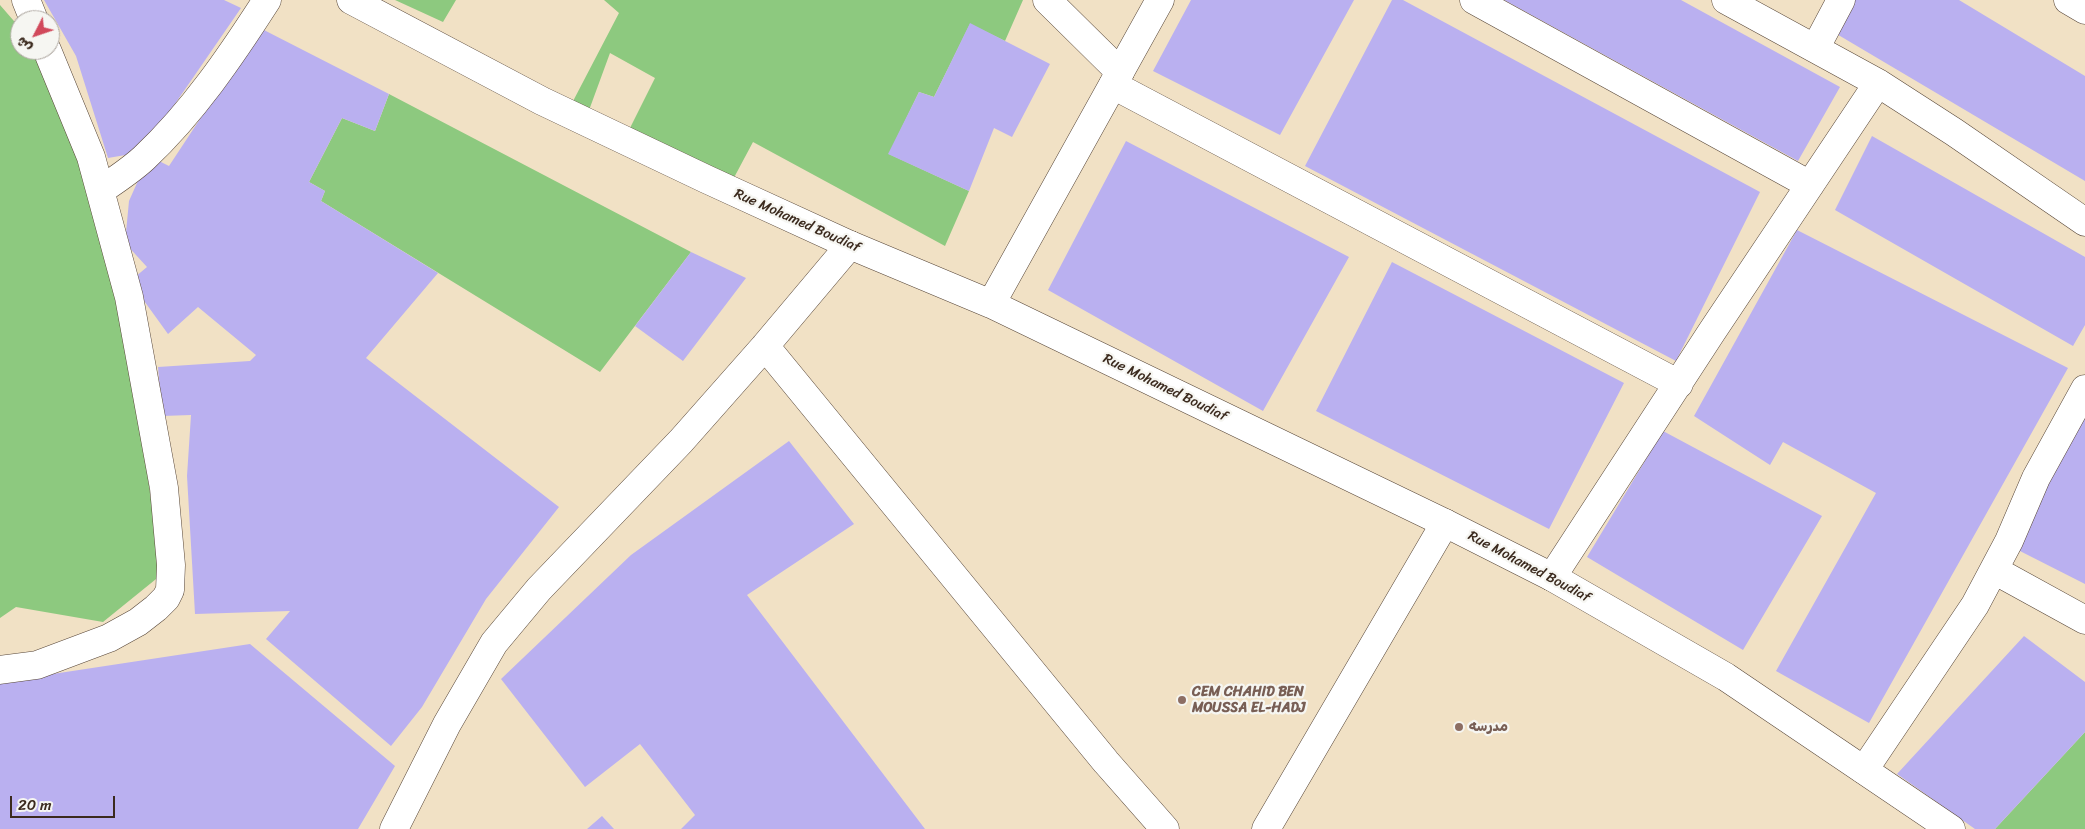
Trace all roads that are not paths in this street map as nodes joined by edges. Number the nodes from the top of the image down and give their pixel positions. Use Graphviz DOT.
graph roads {
  1 [pos="267,0"];
  2 [pos="352,0"];
  3 [pos="1047,0"];
  4 [pos="1160,0"];
  5 [pos="1474,0"];
  6 [pos="1726,0"];
  7 [pos="1841,0"];
  8 [pos="2068,0"];
  9 [pos="2085,10"];
  10 [pos="1816,47"];
  11 [pos="52,60"];
  12 [pos="1116,78"];
  13 [pos="1878,83"];
  14 [pos="1810,184"];
  15 [pos="101,190"];
  16 [pos="2085,222"];
  17 [pos="850,245"];
  18 [pos="991,304"];
  19 [pos="765,346"];
  20 [pos="1678,384"];
  21 [pos="2085,389"];
  22 [pos="1445,523"];
  23 [pos="1994,570"];
  24 [pos="1552,577"];
  25 [pos="2085,620"];
  26 [pos="0,670"];
  27 [pos="1864,770"];
  28 [pos="394,829"];
  29 [pos="1164,829"];
  30 [pos="1266,829"];
  31 [pos="1951,829"];
  1 -- 15 [label="street"];
  2 -- 17 [label="street, Rue Mohamed Boudiaf"];
  3 -- 12 [label="street"];
  4 -- 12 [label="street"];
  5 -- 14 [label="street"];
  6 -- 10 [label="street"];
  7 -- 10 [label="street"];
  8 -- 9 [label="street"];
  10 -- 13 [label="street"];
  11 -- 15 [label="street"];
  12 -- 18 [label="street"];
  12 -- 20 [label="street"];
  13 -- 14 [label="street"];
  13 -- 16 [label="street"];
  14 -- 20 [label="street"];
  15 -- 26 [label="street"];
  17 -- 18 [label="street, Rue Mohamed Boudiaf"];
  17 -- 19 [label="street"];
  18 -- 22 [label="street, Rue Mohamed Boudiaf"];
  19 -- 28 [label="street"];
  19 -- 29 [label="street"];
  20 -- 24 [label="street"];
  21 -- 23 [label="street"];
  22 -- 24 [label="street, Rue Mohamed Boudiaf"];
  22 -- 30 [label="street"];
  23 -- 25 [label="street"];
  23 -- 27 [label="street"];
  24 -- 27 [label="street, Rue Mohamed Boudiaf"];
  27 -- 31 [label="street, Rue Mohamed Boudiaf"];
}
